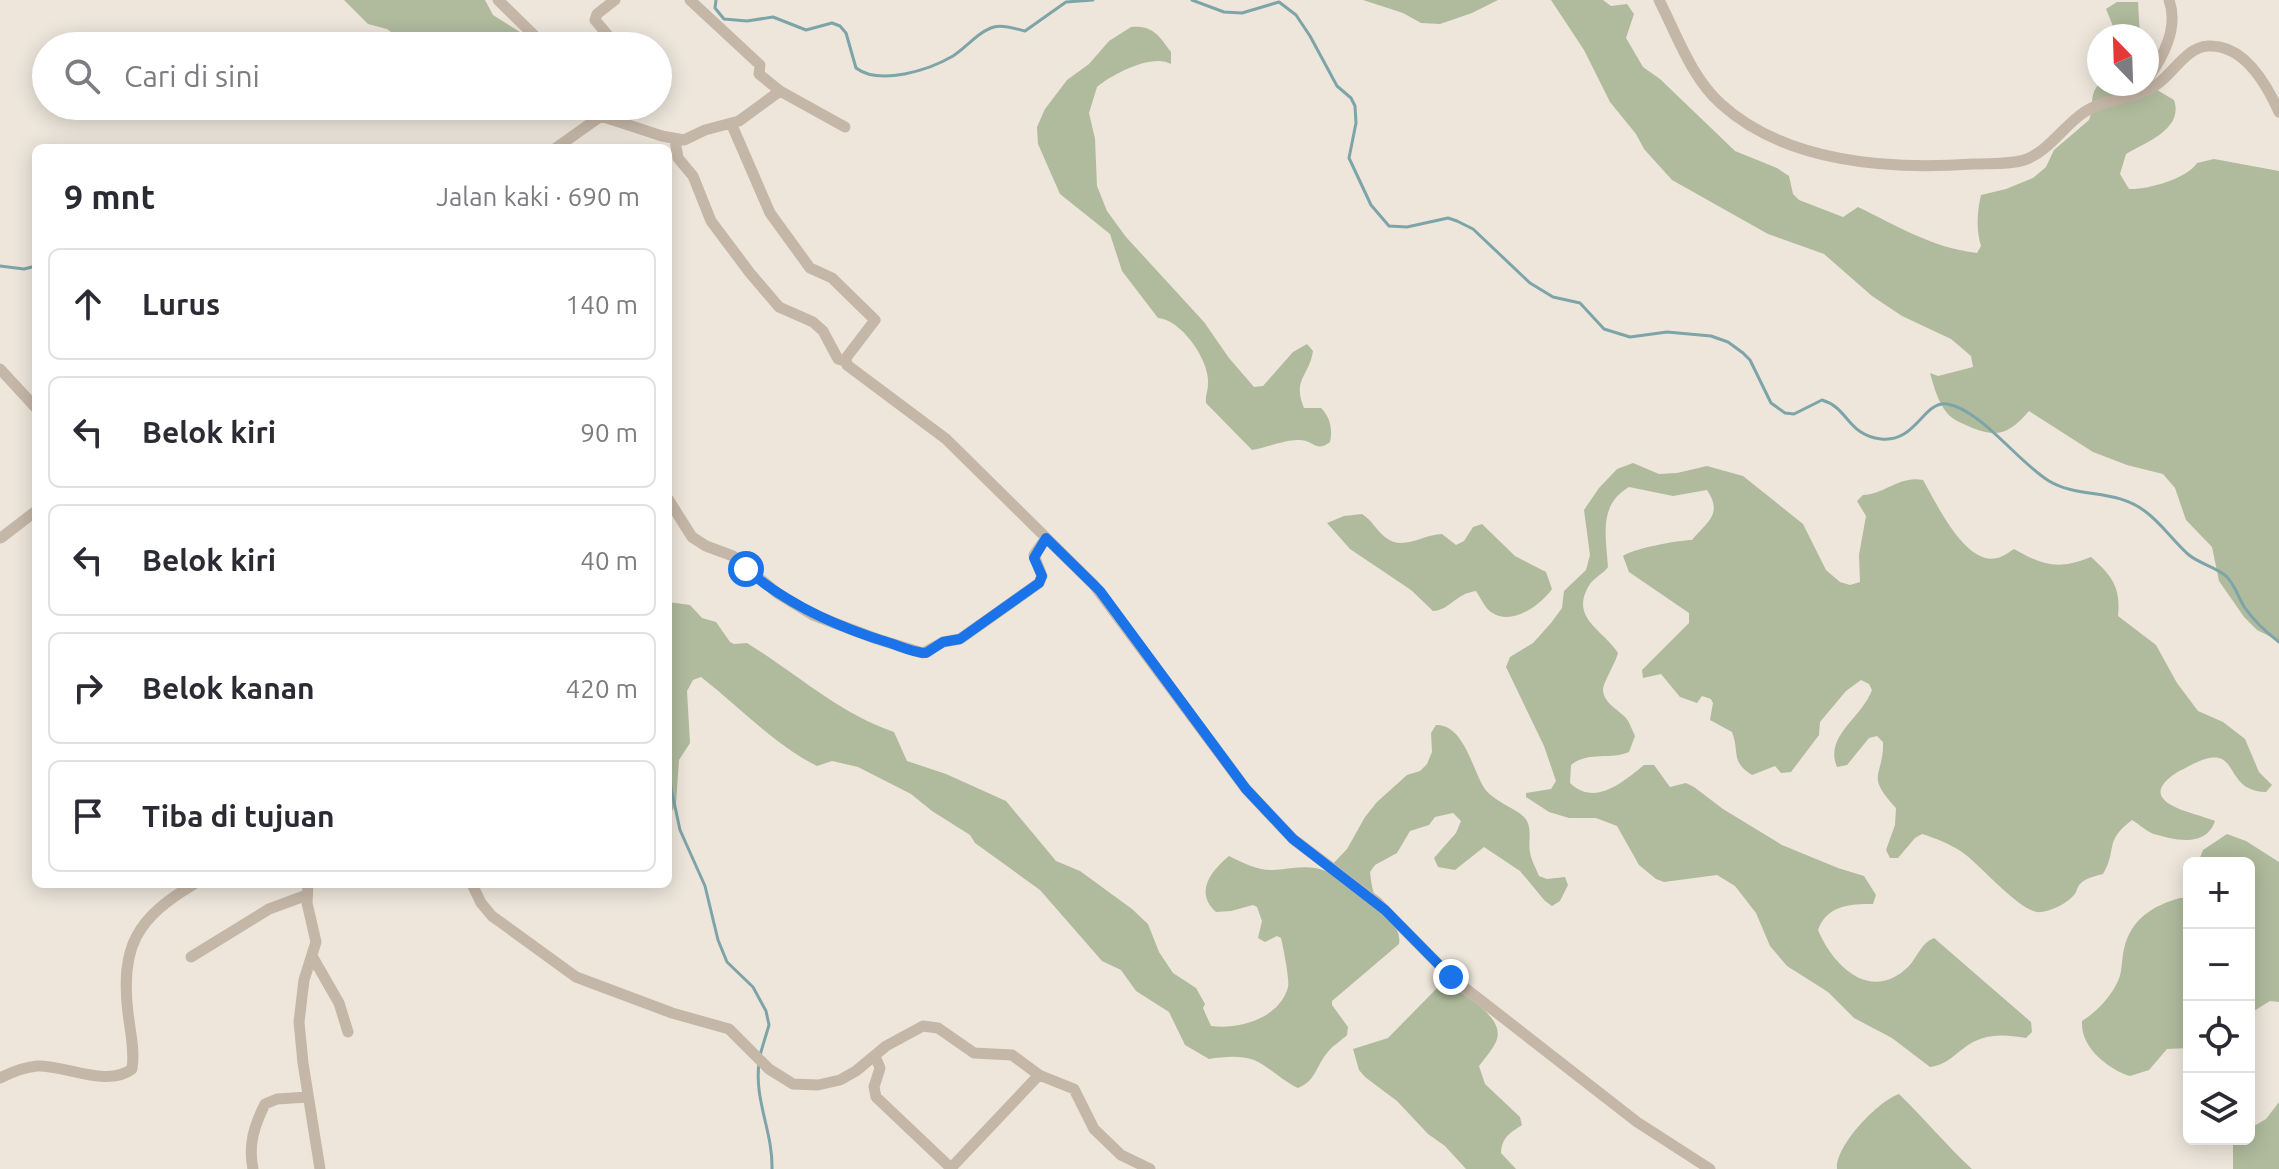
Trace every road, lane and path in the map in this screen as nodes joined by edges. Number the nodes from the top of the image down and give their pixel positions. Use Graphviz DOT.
graph roads {
  1 [pos="498,0"];
  2 [pos="615,0"];
  3 [pos="690,0"];
  4 [pos="1659,0"];
  5 [pos="2169,0"];
  6 [pos="531,32"];
  7 [pos="605,32"];
  8 [pos="2159,60"];
  9 [pos="2159,83"];
  10 [pos="780,91"];
  11 [pos="2136,96"];
  12 [pos="2279,112"];
  13 [pos="587,120"];
  14 [pos="617,120"];
  15 [pos="731,123"];
  16 [pos="845,127"];
  17 [pos="675,140"];
  18 [pos="560,144"];
  19 [pos="845,361"];
  20 [pos="0,369"];
  21 [pos="32,404"];
  22 [pos="672,505"];
  23 [pos="32,514"];
  24 [pos="1,538"];
  25 [pos="1046,538"];
  26 [pos="189,888"];
  27 [pos="474,888"];
  28 [pos="307,890"];
  29 [pos="312,956"];
  30 [pos="191,957"];
  31 [pos="348,1032"];
  32 [pos="875,1056"];
  33 [pos="1039,1075"];
  34 [pos="0,1078"];
  35 [pos="308,1097"];
  36 [pos="951,1168"];
  37 [pos="253,1169"];
  38 [pos="320,1169"];
  39 [pos="1150,1169"];
  40 [pos="1710,1169"];
  1 -- 6 [label="street"];
  2 -- 7 [label="street"];
  3 -- 10 [label="street"];
  4 -- 11 [label="street"];
  5 -- 8 [label="street"];
  9 -- 12 [label="street"];
  10 -- 15 [label="street"];
  10 -- 16 [label="street"];
  13 -- 18 [label="street"];
  14 -- 17 [label="street"];
  15 -- 17 [label="street"];
  15 -- 19 [label="street"];
  17 -- 19 [label="street"];
  19 -- 25 [label="street"];
  20 -- 21 [label="street"];
  22 -- 25 [label="street"];
  23 -- 24 [label="street"];
  25 -- 40 [label="street"];
  26 -- 34 [label="street"];
  27 -- 32 [label="street"];
  28 -- 29 [label="street"];
  28 -- 30 [label="street"];
  29 -- 31 [label="street"];
  29 -- 35 [label="street"];
  32 -- 33 [label="street"];
  32 -- 36 [label="street"];
  33 -- 36 [label="street"];
  33 -- 39 [label="street"];
  35 -- 37 [label="street"];
  35 -- 38 [label="street"];
}
